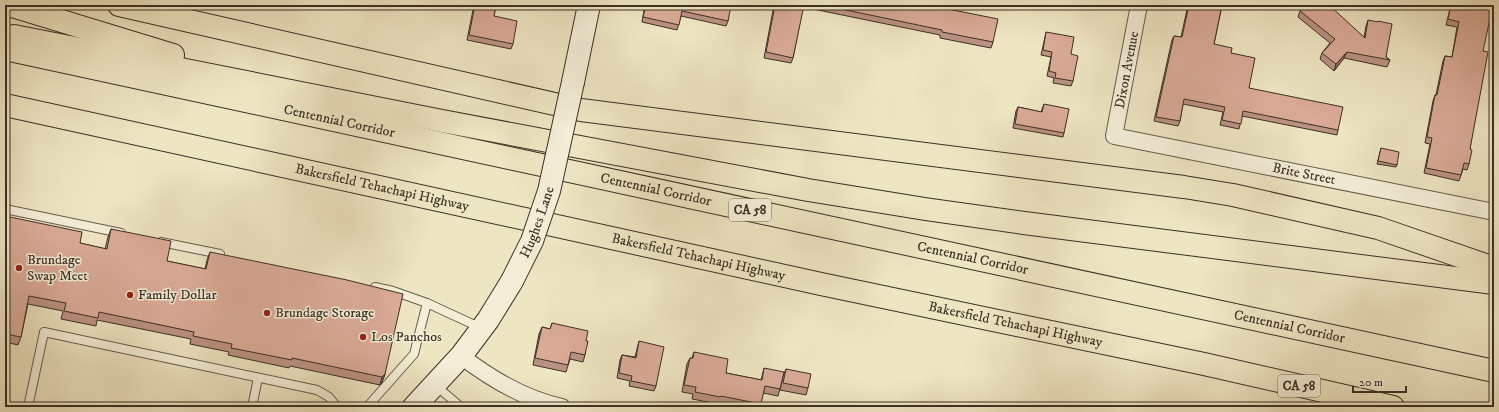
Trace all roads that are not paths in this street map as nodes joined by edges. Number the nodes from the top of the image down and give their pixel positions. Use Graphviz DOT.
graph roads {
  1 [pos="9,5"];
  2 [pos="119,5"];
  3 [pos="589,5"];
  4 [pos="1139,5"];
  5 [pos="5,35"];
  6 [pos="5,49"];
  7 [pos="234,81"];
  8 [pos="5,105"];
  9 [pos="1114,136"];
  10 [pos="5,209"];
  11 [pos="1494,212"];
  12 [pos="129,235"];
  13 [pos="152,240"];
  14 [pos="230,256"];
  15 [pos="1494,268"];
  16 [pos="1494,283"];
  17 [pos="370,286"];
  18 [pos="427,303"];
  19 [pos="482,328"];
  20 [pos="461,356"];
  21 [pos="1204,364"];
  22 [pos="1494,371"];
  23 [pos="258,378"];
  24 [pos="435,384"];
  25 [pos="28,407"];
  26 [pos="252,407"];
  27 [pos="337,407"];
  28 [pos="367,407"];
  29 [pos="414,407"];
  30 [pos="461,407"];
  31 [pos="562,407"];
  32 [pos="1330,407"];
  33 [pos="1393,407"];
  1 -- 7 [label="highway"];
  2 -- 15 [label="highway"];
  3 -- 19 [label="street, Hughes Lane, bridge"];
  4 -- 9 [label="street, Dixon Avenue"];
  5 -- 7 [label="highway"];
  6 -- 22 [label="highway, Centennial Corridor / CA 58"];
  7 -- 16 [label="highway"];
  8 -- 21 [label="highway, Bakersfield Tehachapi Highway / CA 58"];
  9 -- 11 [label="street, Brite Street"];
  10 -- 12 [label="lane"];
  13 -- 14 [label="lane"];
  17 -- 18 [label="lane"];
  18 -- 19 [label="lane"];
  18 -- 28 [label="lane"];
  19 -- 20 [label="street, Hughes Lane"];
  20 -- 24 [label="street, Hughes Lane"];
  20 -- 31 [label="street"];
  21 -- 32 [label="highway"];
  21 -- 33 [label="highway, Bakersfield Tehachapi Highway / CA 58"];
  23 -- 25 [label="lane"];
  23 -- 26 [label="lane"];
  23 -- 27 [label="lane"];
  24 -- 29 [label="street, Hughes Lane"];
  24 -- 30 [label="lane"];
}
